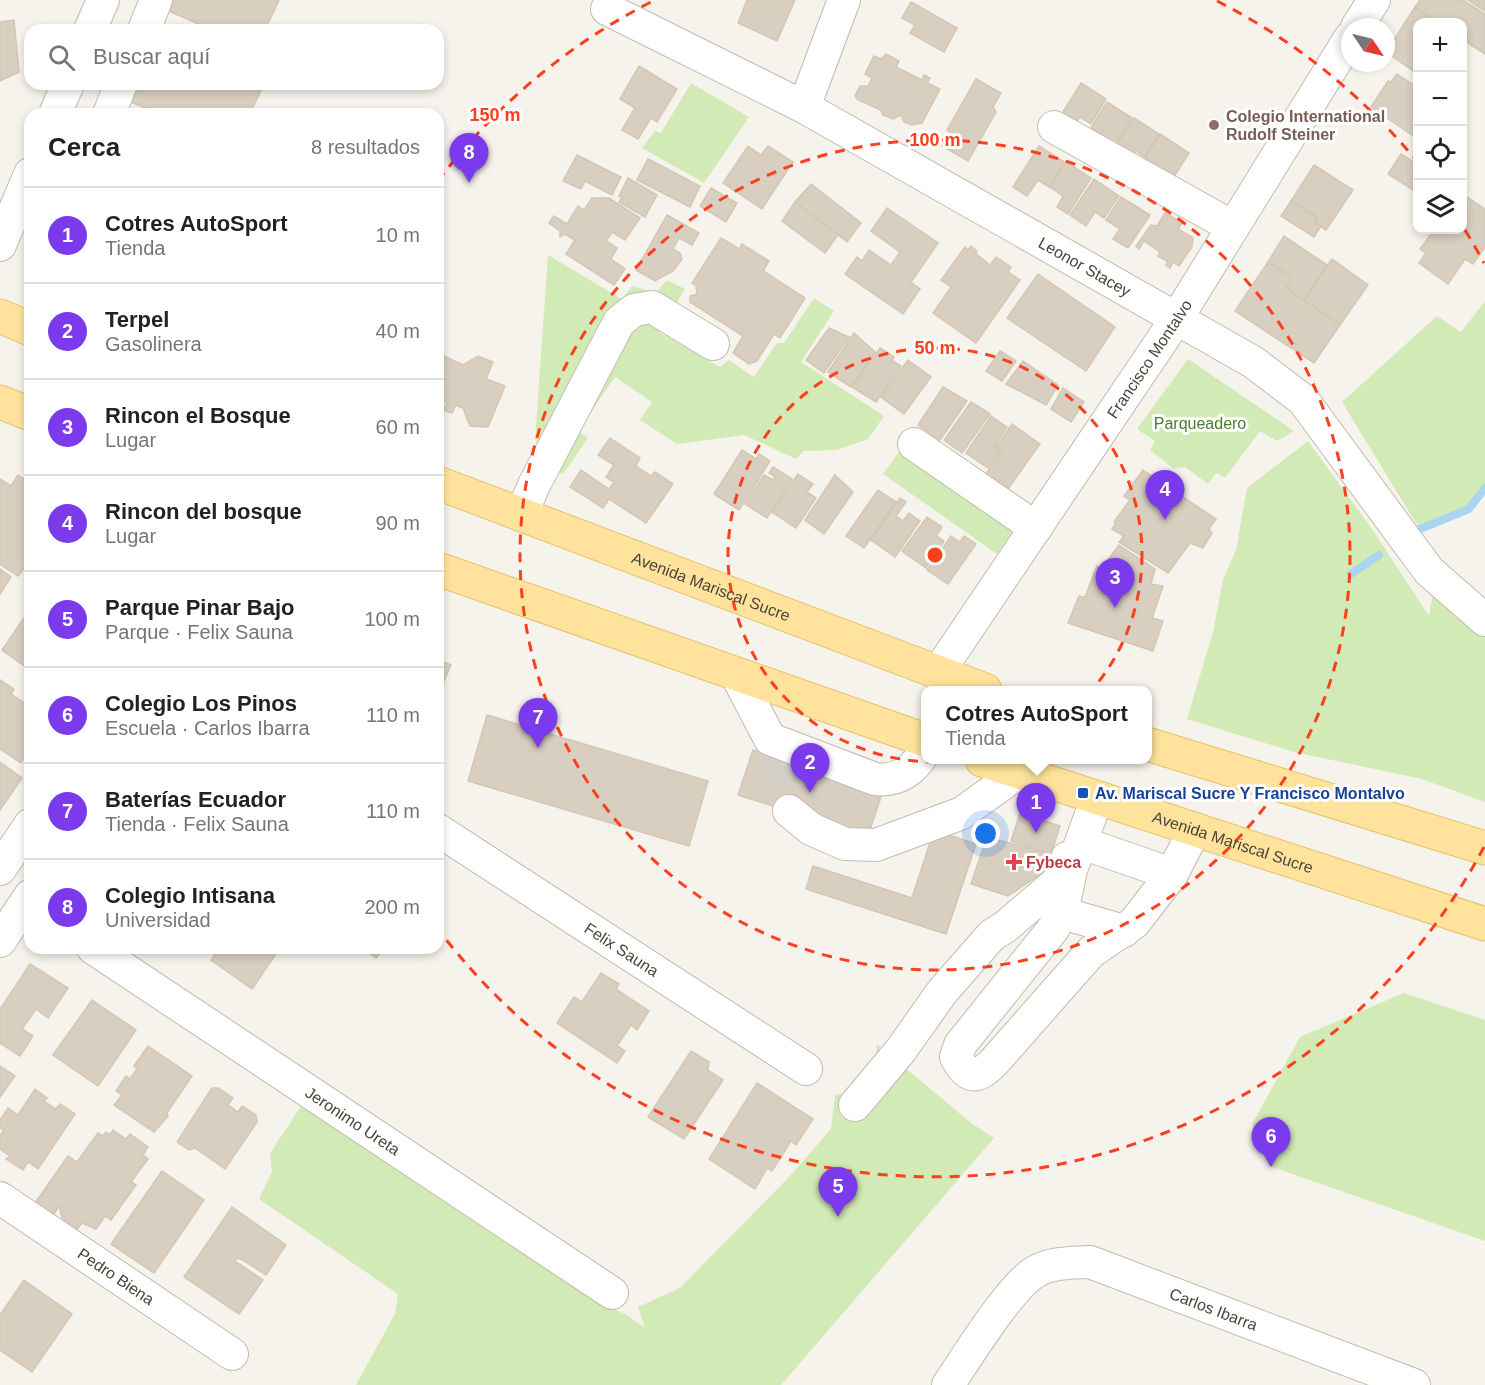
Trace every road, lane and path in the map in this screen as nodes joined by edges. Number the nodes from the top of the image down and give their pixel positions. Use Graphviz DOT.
graph roads {
  1 [pos="103,0"];
  2 [pos="156,0"];
  3 [pos="844,0"];
  4 [pos="1374,0"];
  5 [pos="607,9"];
  6 [pos="1363,18"];
  7 [pos="93,24"];
  8 [pos="146,24"];
  9 [pos="1341,52"];
  10 [pos="65,90"];
  11 [pos="119,90"];
  12 [pos="804,107"];
  13 [pos="58,108"];
  14 [pos="111,108"];
  15 [pos="1054,127"];
  16 [pos="24,188"];
  17 [pos="1232,226"];
  18 [pos="0,245"];
  19 [pos="0,316"];
  20 [pos="1177,318"];
  21 [pos="24,326"];
  22 [pos="713,344"];
  23 [pos="0,402"];
  24 [pos="24,412"];
  25 [pos="914,444"];
  26 [pos="444,485"];
  27 [pos="521,515"];
  28 [pos="1036,528"];
  29 [pos="444,571"];
  30 [pos="1485,620"];
  31 [pos="736,674"];
  32 [pos="937,674"];
  33 [pos="973,686"];
  34 [pos="921,739"];
  35 [pos="1152,746"];
  36 [pos="921,754"];
  37 [pos="996,764"];
  38 [pos="1019,772"];
  39 [pos="789,812"];
  40 [pos="1086,820"];
  41 [pos="1195,830"];
  42 [pos="24,834"];
  43 [pos="444,834"];
  44 [pos="1485,848"];
  45 [pos="0,869"];
  46 [pos="1172,874"];
  47 [pos="0,878"];
  48 [pos="24,894"];
  49 [pos="24,907"];
  50 [pos="1062,914"];
  51 [pos="1485,924"];
  52 [pos="1124,931"];
  53 [pos="0,941"];
  54 [pos="102,954"];
  55 [pos="806,1069"];
  56 [pos="855,1105"];
  57 [pos="0,1198"];
  58 [pos="612,1293"];
  59 [pos="232,1354"];
  60 [pos="948,1385"];
  61 [pos="1414,1385"];
  1 -- 7 [label="street"];
  2 -- 8 [label="street"];
  3 -- 12 [label="street"];
  4 -- 6 [label="street"];
  5 -- 12 [label="street, Leonor Stacey"];
  9 -- 17 [label="street, Francisco Montalvo"];
  10 -- 13 [label="street"];
  11 -- 14 [label="street"];
  12 -- 20 [label="street, Leonor Stacey"];
  15 -- 17 [label="street"];
  16 -- 18 [label="street"];
  17 -- 20 [label="street, Francisco Montalvo"];
  19 -- 21 [label="main road"];
  20 -- 28 [label="street, Francisco Montalvo"];
  20 -- 30 [label="street, Leonor Stacey"];
  22 -- 27 [label="street"];
  23 -- 24 [label="main road"];
  25 -- 28 [label="street"];
  26 -- 27 [label="main road, Avenida Mariscal Sucre"];
  27 -- 32 [label="main road, Avenida Mariscal Sucre"];
  28 -- 32 [label="street, Francisco Montalvo"];
  29 -- 31 [label="main road"];
  31 -- 34 [label="main road"];
  31 -- 36 [label="street"];
  32 -- 33 [label="main road, Avenida Mariscal Sucre"];
  35 -- 44 [label="main road"];
  37 -- 38 [label="main road, Avenida Mariscal Sucre"];
  38 -- 39 [label="street"];
  38 -- 40 [label="main road, Avenida Mariscal Sucre"];
  40 -- 41 [label="main road, Avenida Mariscal Sucre"];
  40 -- 46 [label="street"];
  40 -- 50 [label="street"];
  40 -- 56 [label="street"];
  41 -- 46 [label="street"];
  41 -- 51 [label="main road, Avenida Mariscal Sucre"];
  42 -- 45 [label="street"];
  43 -- 55 [label="street, Felix Sauna"];
  46 -- 52 [label="street"];
  47 -- 48 [label="street"];
  49 -- 53 [label="street"];
  50 -- 52 [label="street"];
  50 -- 52 [label="street"];
  54 -- 58 [label="street, Jeronimo Ureta"];
  57 -- 59 [label="street, Pedro Biena"];
  60 -- 61 [label="street, Carlos Ibarra"];
}
